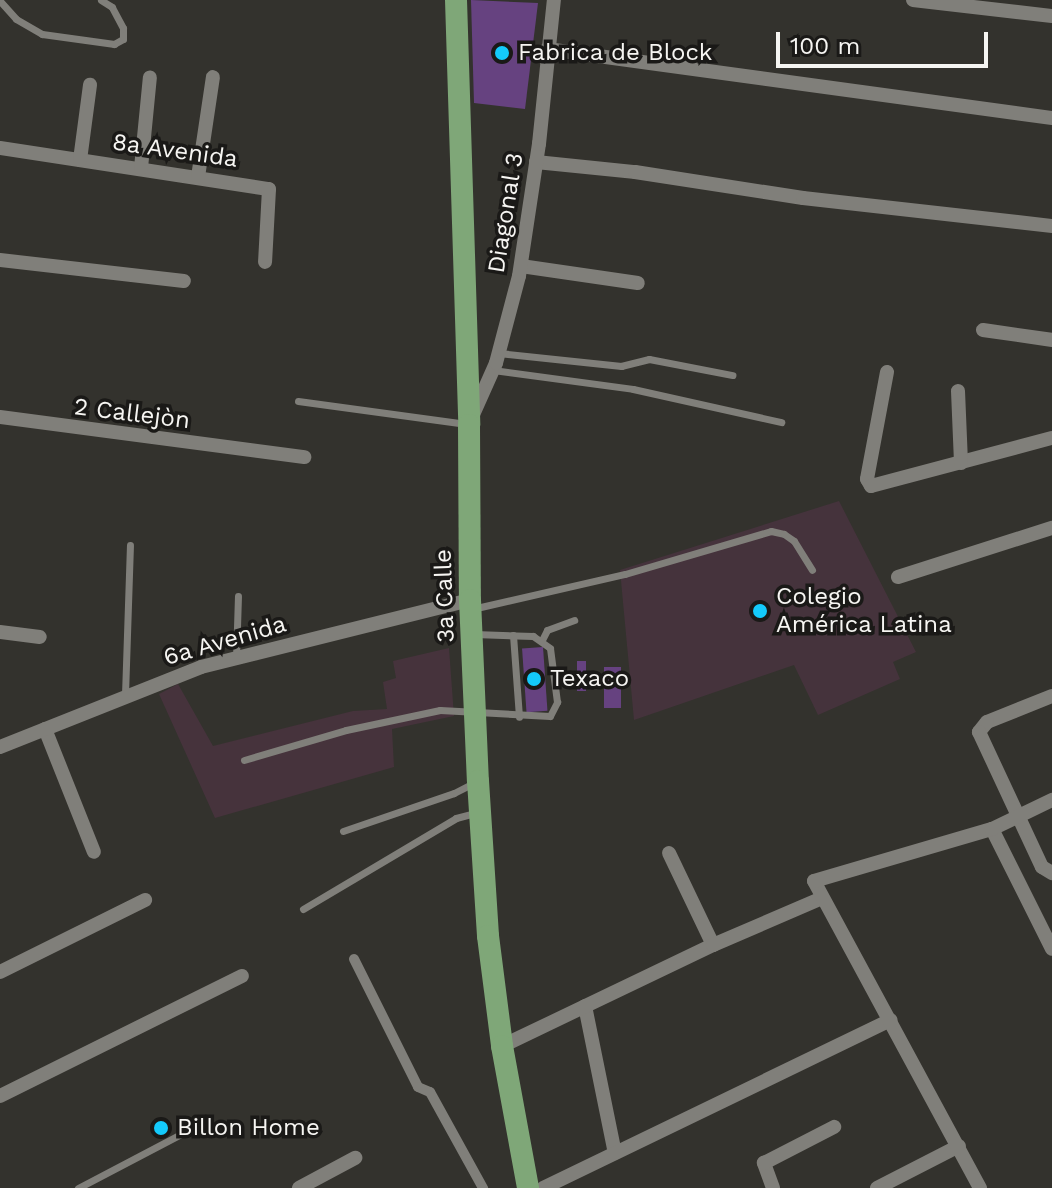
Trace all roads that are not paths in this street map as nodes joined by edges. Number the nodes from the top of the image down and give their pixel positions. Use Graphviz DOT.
graph roads {
  1 [pos="101,0"];
  2 [pos="456,0"];
  3 [pos="554,0"];
  4 [pos="913,0"];
  5 [pos="0,1"];
  6 [pos="1052,16"];
  7 [pos="547,49"];
  8 [pos="150,77"];
  9 [pos="213,77"];
  10 [pos="90,85"];
  11 [pos="1052,118"];
  12 [pos="0,148"];
  13 [pos="80,160"];
  14 [pos="536,162"];
  15 [pos="141,168"];
  16 [pos="198,177"];
  17 [pos="1052,226"];
  18 [pos="0,260"];
  19 [pos="265,262"];
  20 [pos="521,266"];
  21 [pos="184,281"];
  22 [pos="638,283"];
  23 [pos="983,330"];
  24 [pos="1052,340"];
  25 [pos="499,353"];
  26 [pos="493,370"];
  27 [pos="887,372"];
  28 [pos="732,375"];
  29 [pos="958,391"];
  30 [pos="298,401"];
  31 [pos="0,417"];
  32 [pos="781,422"];
  33 [pos="469,425"];
  34 [pos="1052,438"];
  35 [pos="258,451"];
  36 [pos="304,457"];
  37 [pos="961,463"];
  38 [pos="1052,528"];
  39 [pos="130,545"];
  40 [pos="812,570"];
  41 [pos="898,577"];
  42 [pos="238,596"];
  43 [pos="470,605"];
  44 [pos="574,620"];
  45 [pos="0,632"];
  46 [pos="472,634"];
  47 [pos="513,635"];
  48 [pos="40,637"];
  49 [pos="542,640"];
  50 [pos="236,659"];
  51 [pos="125,695"];
  52 [pos="1052,696"];
  53 [pos="475,712"];
  54 [pos="519,717"];
  55 [pos="45,729"];
  56 [pos="0,747"];
  57 [pos="244,760"];
  58 [pos="478,781"];
  59 [pos="1052,800"];
  60 [pos="480,811"];
  61 [pos="1020,816"];
  62 [pos="992,829"];
  63 [pos="343,831"];
  64 [pos="94,852"];
  65 [pos="669,853"];
  66 [pos="1052,873"];
  67 [pos="820,899"];
  68 [pos="145,900"];
  69 [pos="303,909"];
  70 [pos="1052,913"];
  71 [pos="1036,919"];
  72 [pos="713,945"];
  73 [pos="1052,949"];
  74 [pos="354,959"];
  75 [pos="0,972"];
  76 [pos="242,976"];
  77 [pos="585,1006"];
  78 [pos="890,1020"];
  79 [pos="502,1046"];
  80 [pos="0,1096"];
  81 [pos="198,1125"];
  82 [pos="834,1127"];
  83 [pos="959,1146"];
  84 [pos="615,1153"];
  85 [pos="355,1158"];
  86 [pos="78,1188"];
  87 [pos="299,1188"];
  88 [pos="483,1188"];
  89 [pos="528,1188"];
  90 [pos="543,1188"];
  91 [pos="773,1188"];
  92 [pos="877,1188"];
  93 [pos="980,1188"];
  1 -- 5 [label="lane"];
  2 -- 33 [label="main road, 3a Calle"];
  3 -- 7 [label="street, Diagonal 3"];
  4 -- 6 [label="street"];
  7 -- 11 [label="street"];
  7 -- 14 [label="street, Diagonal 3"];
  8 -- 15 [label="street"];
  9 -- 16 [label="street"];
  10 -- 13 [label="street"];
  12 -- 13 [label="street, 8a Avenida"];
  13 -- 15 [label="street, 8a Avenida"];
  14 -- 17 [label="street"];
  14 -- 20 [label="street, Diagonal 3"];
  15 -- 16 [label="street, 8a Avenida"];
  16 -- 19 [label="street, 8a Avenida"];
  18 -- 21 [label="street"];
  20 -- 22 [label="street"];
  20 -- 25 [label="street, Diagonal 3"];
  23 -- 24 [label="street"];
  25 -- 26 [label="street, Diagonal 3"];
  25 -- 28 [label="lane"];
  26 -- 32 [label="lane"];
  26 -- 33 [label="street, Diagonal 3"];
  27 -- 37 [label="street"];
  29 -- 37 [label="street"];
  30 -- 33 [label="lane"];
  31 -- 35 [label="lane, 2 Callejòn"];
  33 -- 43 [label="main road, 3a Calle"];
  34 -- 37 [label="street"];
  35 -- 36 [label="street"];
  38 -- 41 [label="street"];
  39 -- 51 [label="lane"];
  40 -- 43 [label="lane"];
  42 -- 50 [label="lane"];
  43 -- 46 [label="main road, 3a Calle"];
  43 -- 50 [label="street, 6a Avenida"];
  44 -- 49 [label="lane"];
  45 -- 48 [label="street"];
  46 -- 47 [label="lane"];
  46 -- 53 [label="main road, 3a Calle"];
  47 -- 49 [label="lane"];
  47 -- 54 [label="lane"];
  49 -- 54 [label="lane"];
  50 -- 51 [label="street, 6a Avenida"];
  51 -- 55 [label="street, 6a Avenida"];
  52 -- 61 [label="street"];
  53 -- 54 [label="lane"];
  53 -- 57 [label="lane"];
  53 -- 58 [label="main road, 3a Calle"];
  55 -- 56 [label="street, 6a Avenida"];
  55 -- 64 [label="street"];
  58 -- 60 [label="main road, 3a Calle"];
  58 -- 63 [label="lane"];
  59 -- 61 [label="street"];
  60 -- 69 [label="lane"];
  60 -- 79 [label="main road, 3a Calle"];
  61 -- 62 [label="street"];
  61 -- 66 [label="street"];
  62 -- 67 [label="street"];
  62 -- 71 [label="street"];
  65 -- 72 [label="street"];
  67 -- 72 [label="street"];
  67 -- 78 [label="street"];
  68 -- 75 [label="street"];
  70 -- 71 [label="street"];
  71 -- 73 [label="street"];
  72 -- 77 [label="street"];
  74 -- 88 [label="street"];
  76 -- 80 [label="street"];
  77 -- 79 [label="street"];
  77 -- 84 [label="street"];
  78 -- 83 [label="street"];
  78 -- 84 [label="street"];
  79 -- 89 [label="main road, 3a Calle"];
  81 -- 86 [label="lane"];
  82 -- 91 [label="street"];
  83 -- 92 [label="street"];
  83 -- 93 [label="street"];
  84 -- 90 [label="street"];
  85 -- 87 [label="street"];
}
